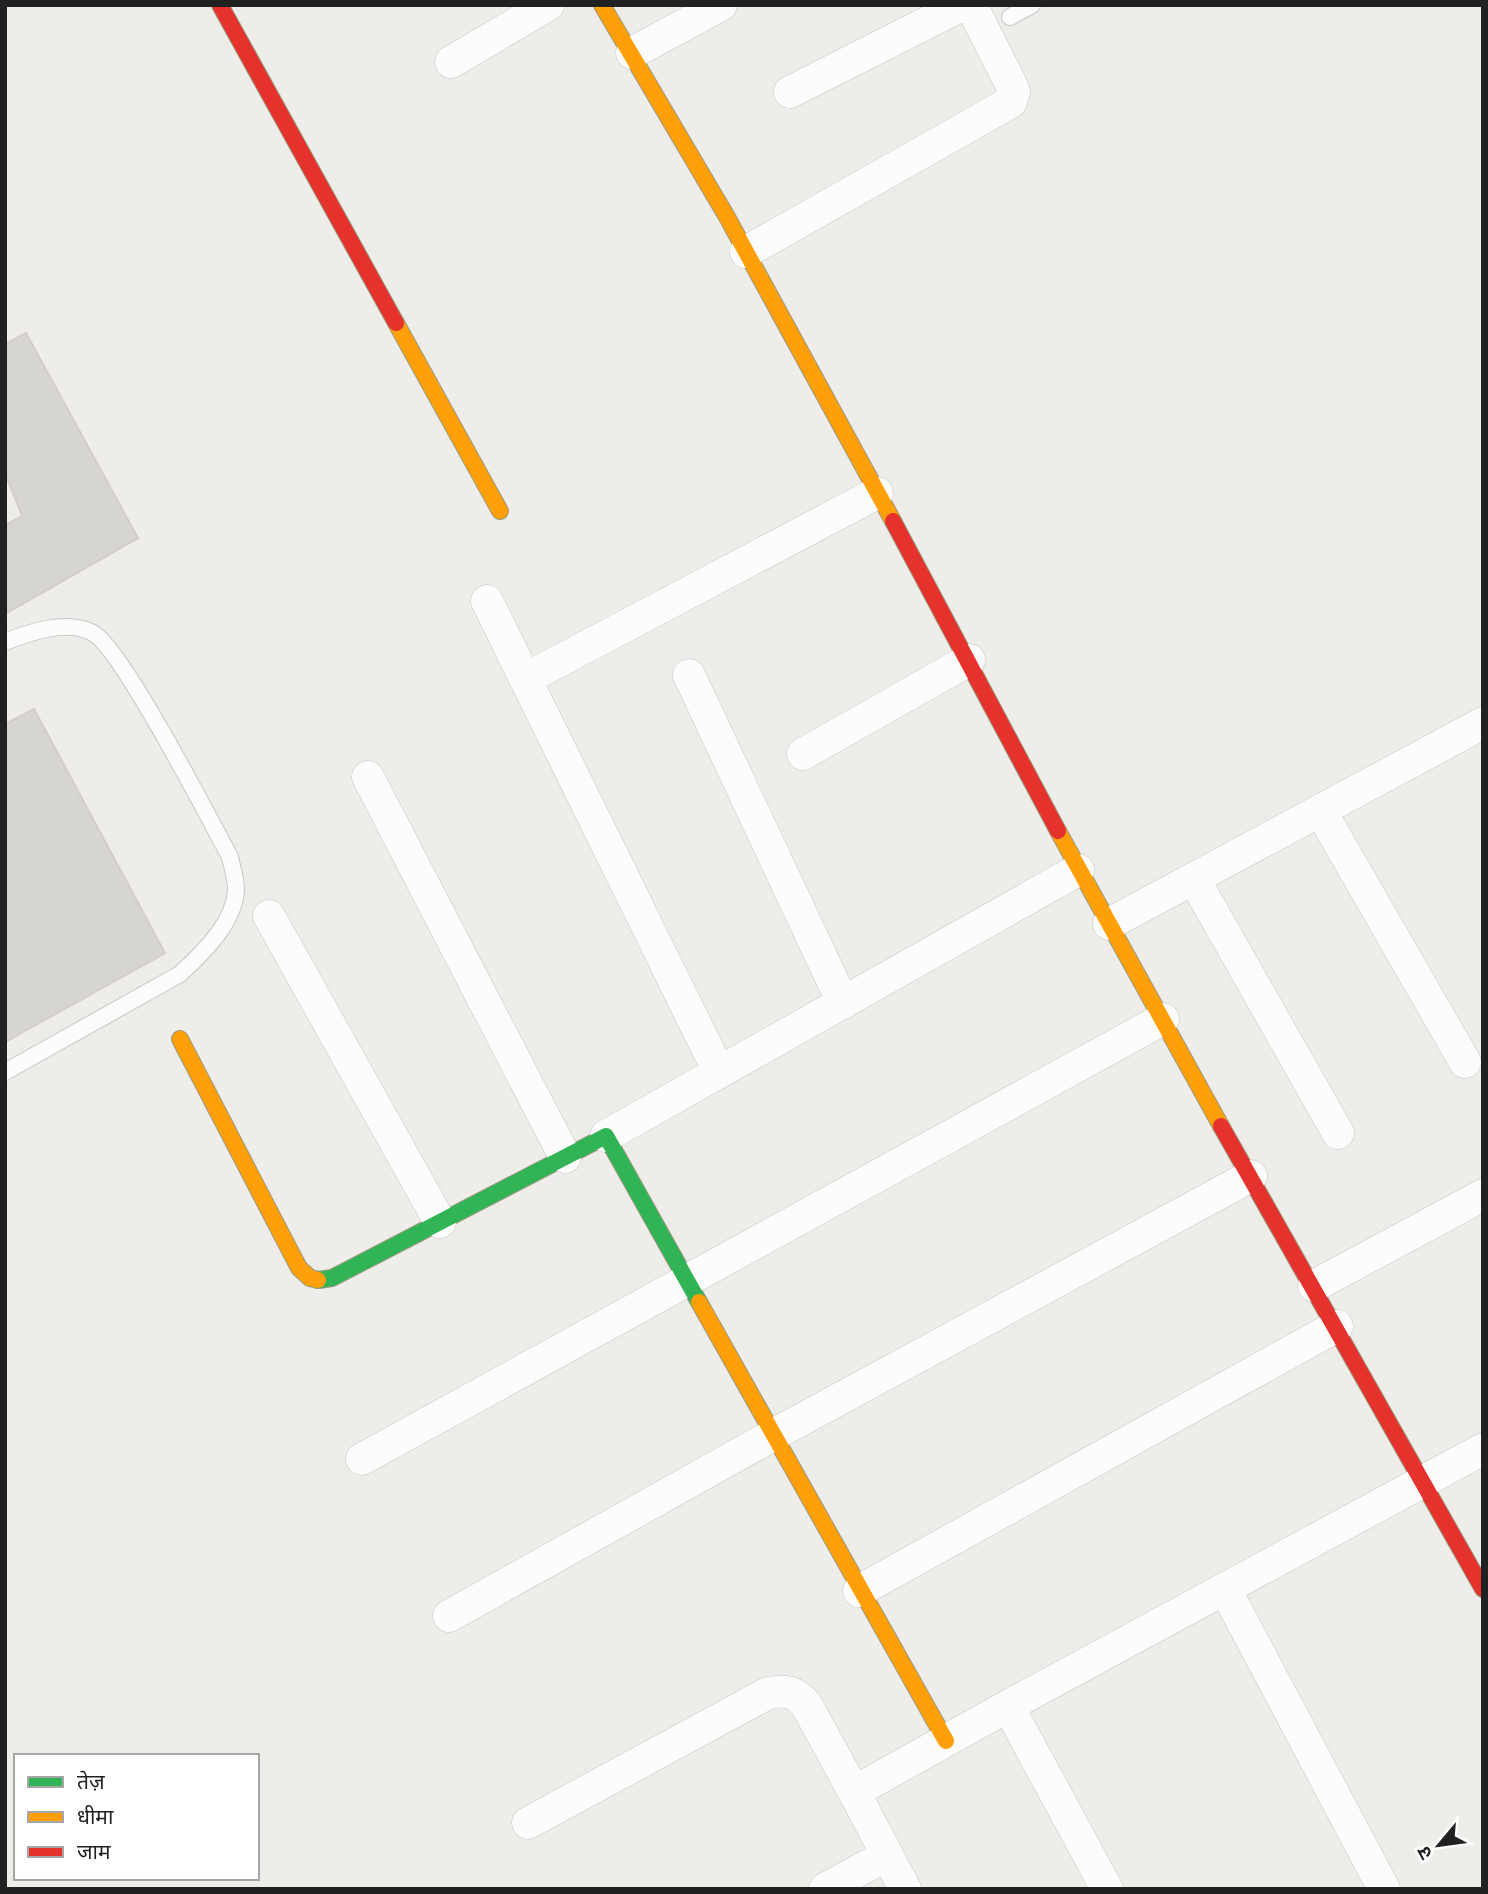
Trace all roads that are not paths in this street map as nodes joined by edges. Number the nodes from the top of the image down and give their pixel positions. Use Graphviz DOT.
graph roads {
  1 [pos="220,5"];
  2 [pos="548,5"];
  3 [pos="602,5"];
  4 [pos="721,5"];
  5 [pos="962,5"];
  6 [pos="971,5"];
  7 [pos="1032,5"];
  8 [pos="1010,17"];
  9 [pos="632,53"];
  10 [pos="451,62"];
  11 [pos="790,92"];
  12 [pos="746,252"];
  13 [pos="877,494"];
  14 [pos="500,511"];
  15 [pos="487,601"];
  16 [pos="5,642"];
  17 [pos="969,660"];
  18 [pos="689,675"];
  19 [pos="526,679"];
  20 [pos="1483,723"];
  21 [pos="803,754"];
  22 [pos="368,777"];
  23 [pos="1320,810"];
  24 [pos="1078,870"];
  25 [pos="1194,878"];
  26 [pos="269,916"];
  27 [pos="1109,924"];
  28 [pos="842,1003"];
  29 [pos="1163,1019"];
  30 [pos="180,1039"];
  31 [pos="1465,1062"];
  32 [pos="5,1072"];
  33 [pos="719,1072"];
  34 [pos="1338,1133"];
  35 [pos="606,1136"];
  36 [pos="565,1157"];
  37 [pos="1251,1176"];
  38 [pos="1483,1195"];
  39 [pos="440,1222"];
  40 [pos="687,1282"];
  41 [pos="1314,1286"];
  42 [pos="1337,1326"];
  43 [pos="772,1435"];
  44 [pos="1483,1449"];
  45 [pos="362,1459"];
  46 [pos="1425,1481"];
  47 [pos="1225,1589"];
  48 [pos="1483,1589"];
  49 [pos="859,1591"];
  50 [pos="449,1616"];
  51 [pos="1008,1706"];
  52 [pos="946,1741"];
  53 [pos="854,1793"];
  54 [pos="528,1823"];
  55 [pos="887,1855"];
  56 [pos="825,1889"];
  57 [pos="905,1889"];
  58 [pos="1107,1889"];
  59 [pos="1384,1889"];
  1 -- 14 [label="street"];
  2 -- 10 [label="street"];
  3 -- 9 [label="street"];
  4 -- 9 [label="street"];
  5 -- 11 [label="street"];
  6 -- 12 [label="street"];
  7 -- 8 [label="lane"];
  9 -- 12 [label="street"];
  12 -- 13 [label="street"];
  13 -- 17 [label="street"];
  13 -- 19 [label="street"];
  15 -- 19 [label="street"];
  16 -- 32 [label="lane"];
  17 -- 21 [label="street"];
  17 -- 24 [label="street"];
  18 -- 28 [label="street"];
  19 -- 33 [label="street"];
  20 -- 23 [label="street"];
  22 -- 36 [label="street"];
  23 -- 25 [label="street"];
  23 -- 31 [label="street"];
  24 -- 27 [label="street"];
  24 -- 28 [label="street"];
  25 -- 27 [label="street"];
  25 -- 34 [label="street"];
  26 -- 39 [label="street"];
  27 -- 29 [label="street"];
  28 -- 33 [label="street"];
  29 -- 37 [label="street"];
  29 -- 40 [label="street"];
  30 -- 39 [label="street"];
  33 -- 35 [label="street"];
  35 -- 36 [label="street"];
  35 -- 40 [label="street"];
  36 -- 39 [label="street"];
  37 -- 41 [label="street"];
  37 -- 43 [label="street"];
  38 -- 41 [label="street"];
  40 -- 43 [label="street"];
  40 -- 45 [label="street"];
  41 -- 42 [label="street"];
  42 -- 46 [label="street"];
  42 -- 49 [label="street"];
  43 -- 49 [label="street"];
  43 -- 50 [label="street"];
  44 -- 46 [label="street"];
  46 -- 47 [label="street"];
  46 -- 48 [label="street"];
  47 -- 51 [label="street"];
  47 -- 59 [label="street"];
  49 -- 52 [label="street"];
  51 -- 52 [label="street"];
  51 -- 58 [label="street"];
  52 -- 53 [label="street"];
  53 -- 54 [label="street"];
  53 -- 55 [label="street"];
  55 -- 56 [label="street"];
  55 -- 57 [label="street"];
}
